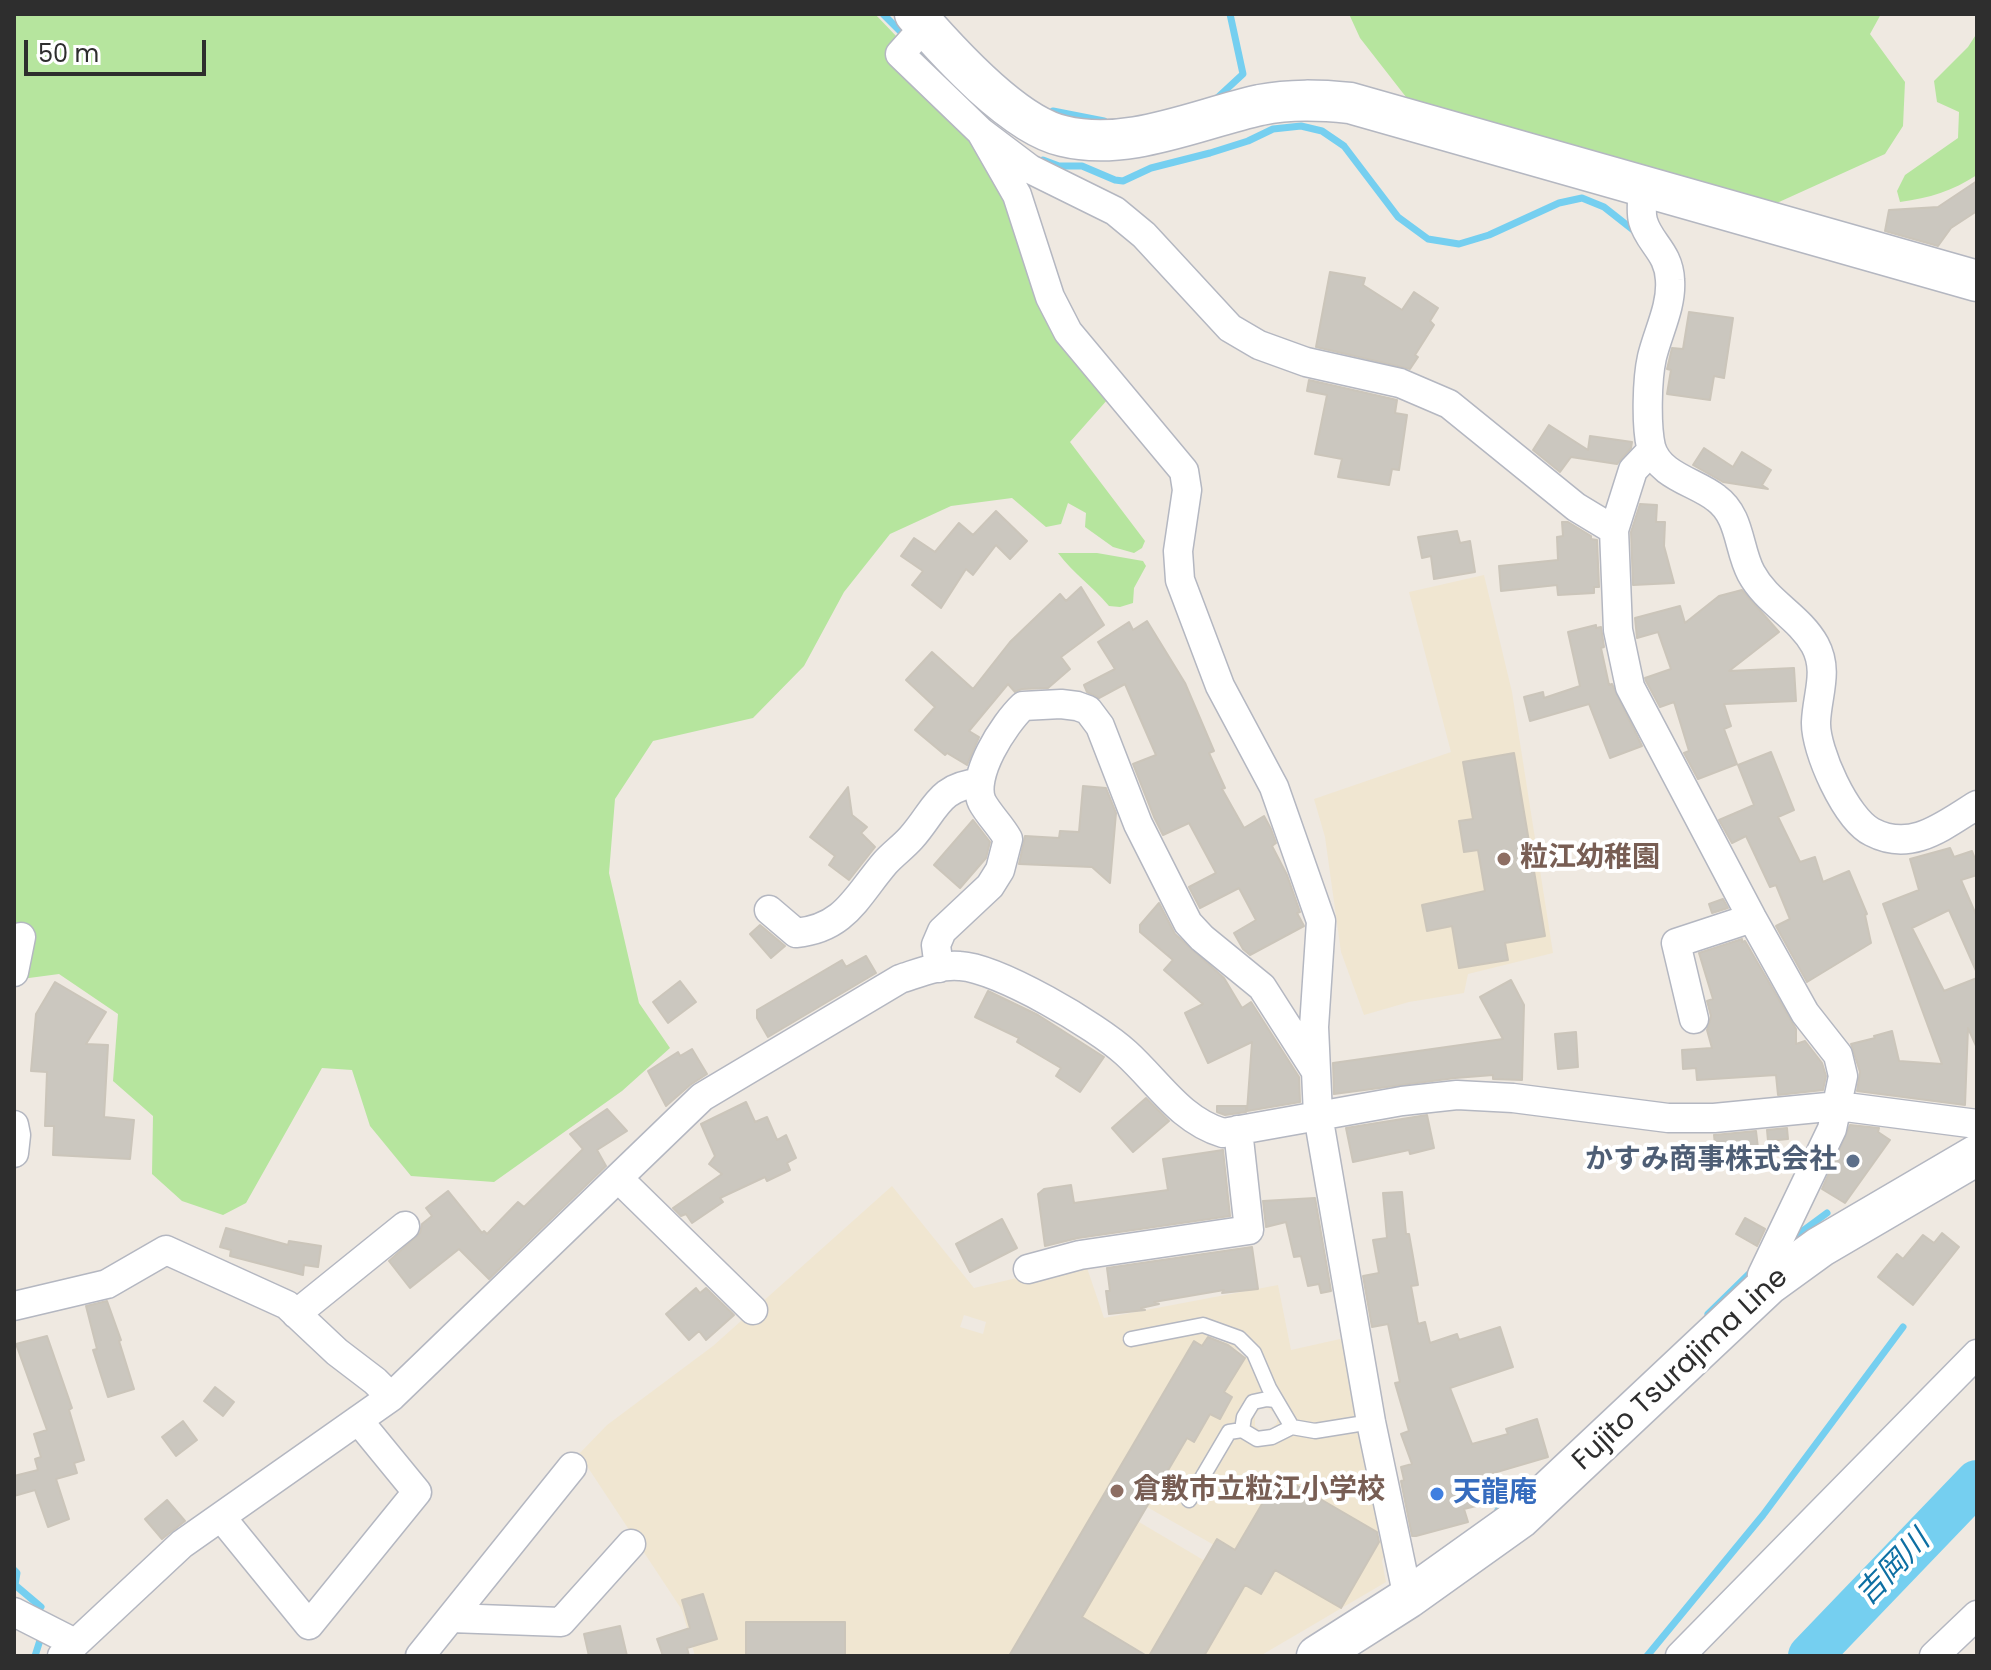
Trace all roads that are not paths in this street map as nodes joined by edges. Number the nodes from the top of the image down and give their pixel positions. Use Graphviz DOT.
graph roads {
  1 [pos="915,31"];
  2 [pos="981,132"];
  3 [pos="1069,164"];
  4 [pos="1643,184"];
  5 [pos="1977,281"];
  6 [pos="1647,454"];
  7 [pos="1614,530"];
  8 [pos="980,783"];
  9 [pos="1977,805"];
  10 [pos="769,910"];
  11 [pos="1752,918"];
  12 [pos="21,937"];
  13 [pos="939,968"];
  14 [pos="14,972"];
  15 [pos="1694,1019"];
  16 [pos="1316,1073"];
  17 [pos="1838,1106"];
  18 [pos="1318,1115"];
  19 [pos="1977,1124"];
  20 [pos="14,1125"];
  21 [pos="1238,1130"];
  22 [pos="14,1153"];
  23 [pos="1977,1155"];
  24 [pos="618,1178"];
  25 [pos="405,1226"];
  26 [pos="1028,1269"];
  27 [pos="1769,1284"];
  28 [pos="14,1306"];
  29 [pos="753,1310"];
  30 [pos="296,1314"];
  31 [pos="1131,1339"];
  32 [pos="1977,1354"];
  33 [pos="391,1397"];
  34 [pos="1275,1400"];
  35 [pos="358,1420"];
  36 [pos="1371,1422"];
  37 [pos="1292,1427"];
  38 [pos="1242,1430"];
  39 [pos="572,1467"];
  40 [pos="1189,1500"];
  41 [pos="221,1517"];
  42 [pos="631,1544"];
  43 [pos="1408,1598"];
  44 [pos="14,1612"];
  45 [pos="1977,1615"];
  46 [pos="451,1618"];
  47 [pos="69,1649"];
  48 [pos="420,1656"];
  49 [pos="1317,1656"];
  50 [pos="1680,1656"];
  51 [pos="1934,1656"];
  1 -- 2 [label="street"];
  1 -- 3 [label="street"];
  2 -- 3 [label="street"];
  2 -- 16 [label="street"];
  3 -- 4 [label="street"];
  3 -- 7 [label="street"];
  4 -- 5 [label="street"];
  4 -- 6 [label="street"];
  6 -- 7 [label="street"];
  6 -- 9 [label="street"];
  7 -- 11 [label="street"];
  8 -- 10 [label="street"];
  8 -- 13 [label="street"];
  8 -- 16 [label="street"];
  11 -- 15 [label="street"];
  11 -- 17 [label="street"];
  12 -- 14 [label="street"];
  13 -- 21 [label="street"];
  13 -- 24 [label="street"];
  16 -- 18 [label="street"];
  17 -- 18 [label="street"];
  17 -- 19 [label="street"];
  17 -- 27 [label="street"];
  18 -- 21 [label="street"];
  18 -- 36 [label="street"];
  20 -- 22 [label="street"];
  21 -- 26 [label="street"];
  23 -- 27 [label="street, Fujito Tsurajima Line"];
  24 -- 29 [label="street"];
  24 -- 33 [label="street"];
  25 -- 30 [label="street"];
  27 -- 43 [label="street, Fujito Tsurajima Line"];
  28 -- 30 [label="street"];
  30 -- 33 [label="street"];
  31 -- 34 [label="lane"];
  32 -- 50 [label="street"];
  33 -- 35 [label="street"];
  34 -- 37 [label="lane"];
  34 -- 38 [label="lane"];
  35 -- 41 [label="street"];
  35 -- 41 [label="street"];
  36 -- 37 [label="lane"];
  36 -- 43 [label="street"];
  37 -- 38 [label="lane"];
  38 -- 40 [label="lane"];
  39 -- 46 [label="street"];
  41 -- 47 [label="street"];
  42 -- 46 [label="street"];
  43 -- 49 [label="street, Fujito Tsurajima Line"];
  44 -- 47 [label="street"];
  45 -- 51 [label="street"];
  46 -- 48 [label="street"];
}
